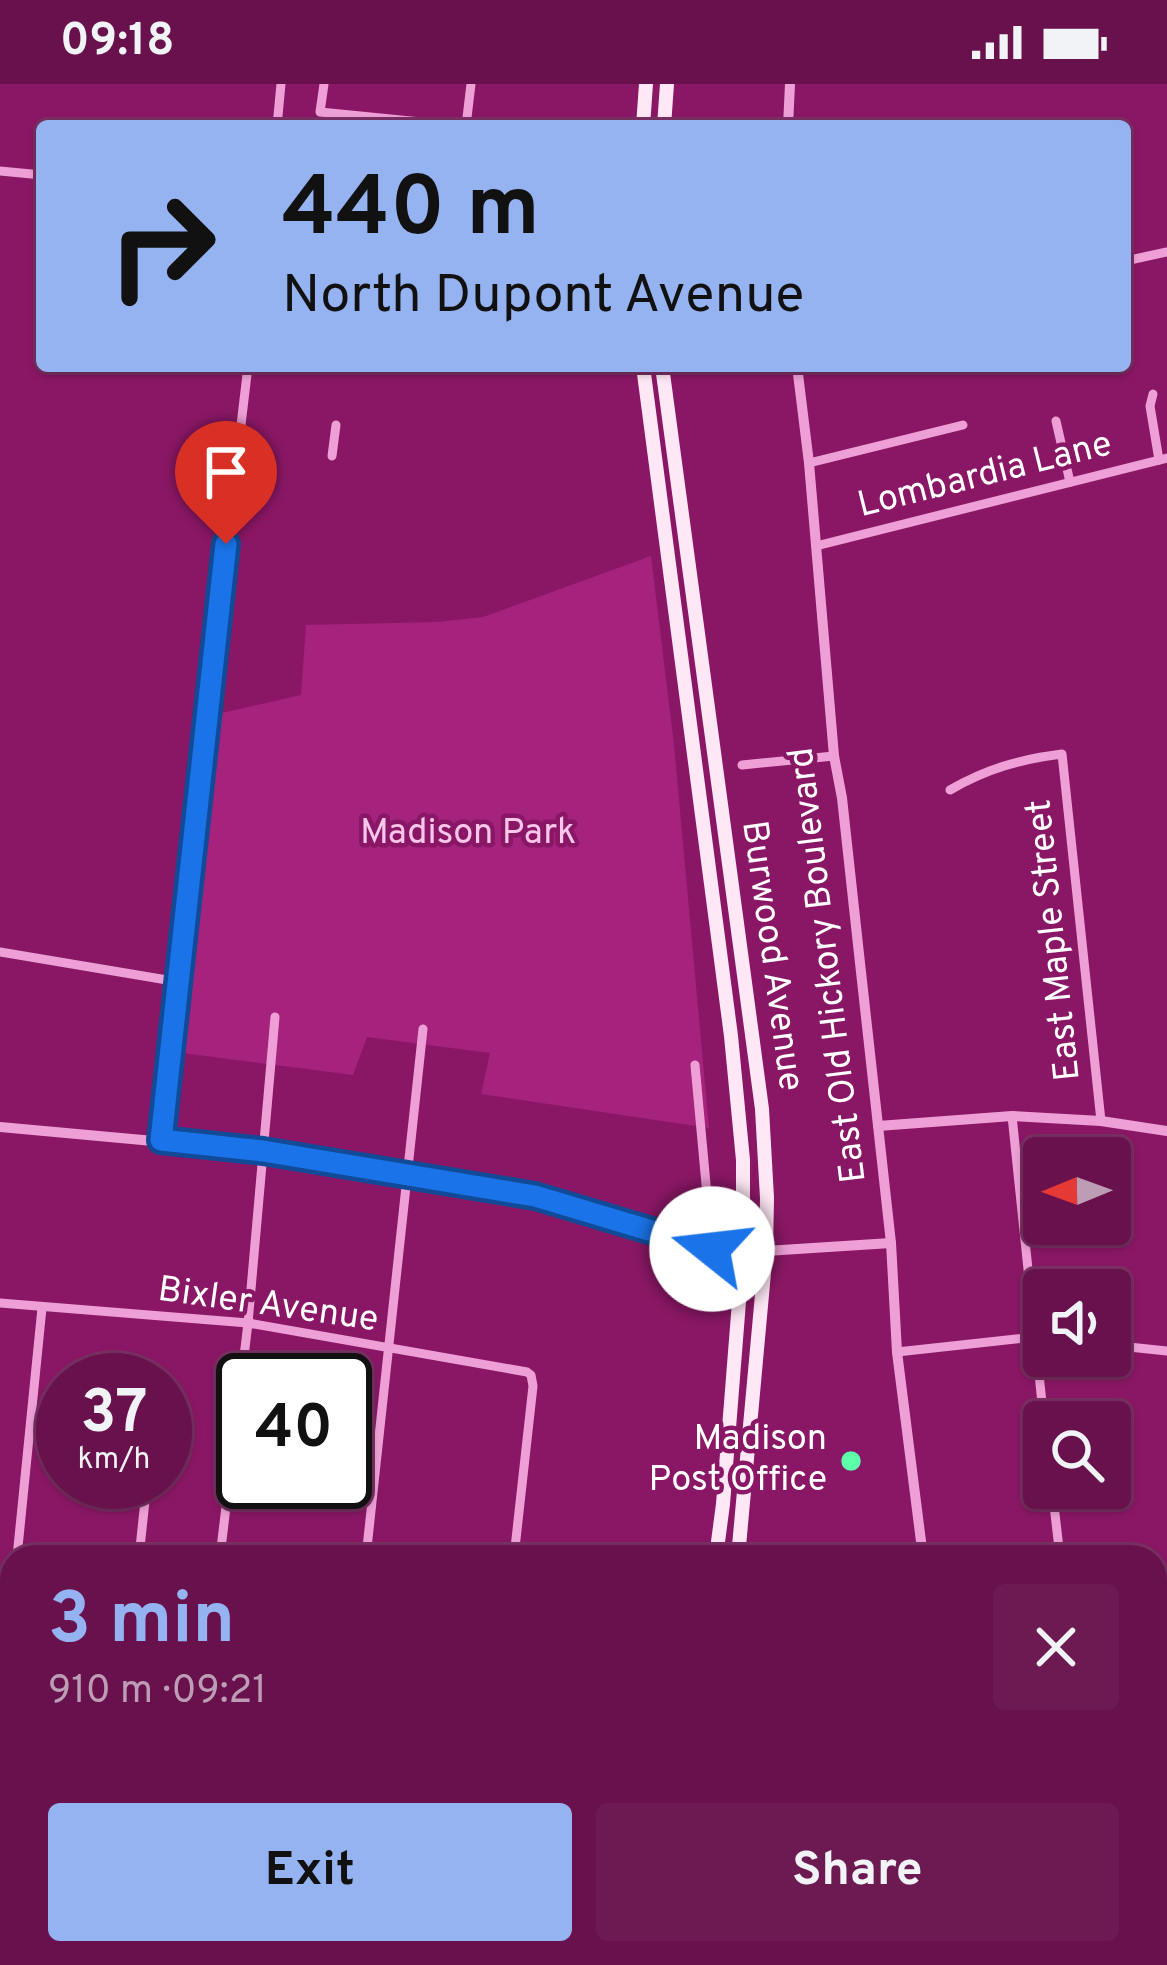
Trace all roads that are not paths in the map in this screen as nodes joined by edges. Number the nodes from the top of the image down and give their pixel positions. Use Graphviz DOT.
graph roads {
  1 [pos="281,84"];
  2 [pos="323,84"];
  3 [pos="471,84"];
  4 [pos="646,84"];
  5 [pos="667,84"];
  6 [pos="790,84"];
  7 [pos="320,112"];
  8 [pos="278,120"];
  9 [pos="319,120"];
  10 [pos="402,120"];
  11 [pos="465,120"];
  12 [pos="643,120"];
  13 [pos="664,120"];
  14 [pos="788,120"];
  15 [pos="0,171"];
  16 [pos="36,174"];
  17 [pos="1167,252"];
  18 [pos="1131,260"];
  19 [pos="248,372"];
  20 [pos="644,372"];
  21 [pos="663,372"];
  22 [pos="798,372"];
  23 [pos="1153,394"];
  24 [pos="1056,421"];
  25 [pos="336,425"];
  26 [pos="963,425"];
  27 [pos="332,456"];
  28 [pos="1163,459"];
  29 [pos="809,464"];
  30 [pos="1070,482"];
  31 [pos="816,546"];
  32 [pos="834,756"];
  33 [pos="742,765"];
  34 [pos="950,790"];
  35 [pos="0,952"];
  36 [pos="179,982"];
  37 [pos="275,1017"];
  38 [pos="423,1029"];
  39 [pos="695,1065"];
  40 [pos="1012,1116"];
  41 [pos="1101,1121"];
  42 [pos="878,1126"];
  43 [pos="0,1127"];
  44 [pos="1167,1131"];
  45 [pos="161,1140"];
  46 [pos="263,1151"];
  47 [pos="409,1174"];
  48 [pos="891,1243"];
  49 [pos="712,1249"];
  50 [pos="743,1251"];
  51 [pos="766,1251"];
  52 [pos="1031,1269"];
  53 [pos="0,1303"];
  54 [pos="42,1308"];
  55 [pos="248,1323"];
  56 [pos="1023,1339"];
  57 [pos="1131,1347"];
  58 [pos="388,1349"];
  59 [pos="1167,1351"];
  60 [pos="897,1352"];
  61 [pos="144,1509"];
  62 [pos="1054,1509"];
  63 [pos="17,1545"];
  64 [pos="140,1545"];
  65 [pos="221,1545"];
  66 [pos="367,1545"];
  67 [pos="515,1545"];
  68 [pos="718,1545"];
  69 [pos="739,1545"];
  70 [pos="921,1545"];
  71 [pos="1059,1545"];
  1 -- 8 [label="street"];
  2 -- 7 [label="street"];
  3 -- 11 [label="street"];
  4 -- 12 [label="main road"];
  5 -- 13 [label="main road"];
  6 -- 14 [label="street"];
  7 -- 9 [label="street"];
  7 -- 10 [label="street"];
  15 -- 16 [label="street"];
  17 -- 18 [label="street"];
  19 -- 36 [label="street"];
  20 -- 50 [label="main road, Burwood Avenue"];
  21 -- 51 [label="main road, Burwood Avenue"];
  22 -- 29 [label="street, East Old Hickory Boulevard"];
  23 -- 28 [label="street"];
  24 -- 30 [label="street"];
  25 -- 27 [label="street"];
  26 -- 29 [label="street"];
  28 -- 30 [label="street, Lombardia Lane"];
  29 -- 31 [label="street, East Old Hickory Boulevard"];
  30 -- 31 [label="street, Lombardia Lane"];
  31 -- 32 [label="street, East Old Hickory Boulevard"];
  32 -- 33 [label="street"];
  32 -- 42 [label="street, East Old Hickory Boulevard"];
  34 -- 41 [label="street, East Maple Street"];
  35 -- 36 [label="street"];
  36 -- 45 [label="street"];
  37 -- 46 [label="street"];
  38 -- 47 [label="street"];
  39 -- 49 [label="street"];
  40 -- 41 [label="street"];
  40 -- 42 [label="street"];
  40 -- 52 [label="street"];
  41 -- 44 [label="street"];
  42 -- 48 [label="street, East Old Hickory Boulevard"];
  43 -- 45 [label="street"];
  45 -- 46 [label="street"];
  46 -- 47 [label="street"];
  46 -- 55 [label="street"];
  47 -- 49 [label="street"];
  47 -- 58 [label="street"];
  48 -- 51 [label="street"];
  48 -- 60 [label="street, East Old Hickory Boulevard"];
  49 -- 50 [label="street"];
  50 -- 51 [label="street"];
  50 -- 68 [label="main road, Burwood Avenue"];
  51 -- 69 [label="main road, Burwood Avenue"];
  53 -- 54 [label="street, Bixler Avenue"];
  54 -- 55 [label="street, Bixler Avenue"];
  54 -- 63 [label="street"];
  55 -- 58 [label="street, Bixler Avenue"];
  55 -- 65 [label="street"];
  56 -- 60 [label="street"];
  57 -- 59 [label="street"];
  58 -- 66 [label="street"];
  58 -- 67 [label="street, Bixler Avenue"];
  60 -- 70 [label="street, East Old Hickory Boulevard"];
  61 -- 64 [label="street"];
  62 -- 71 [label="street"];
}
